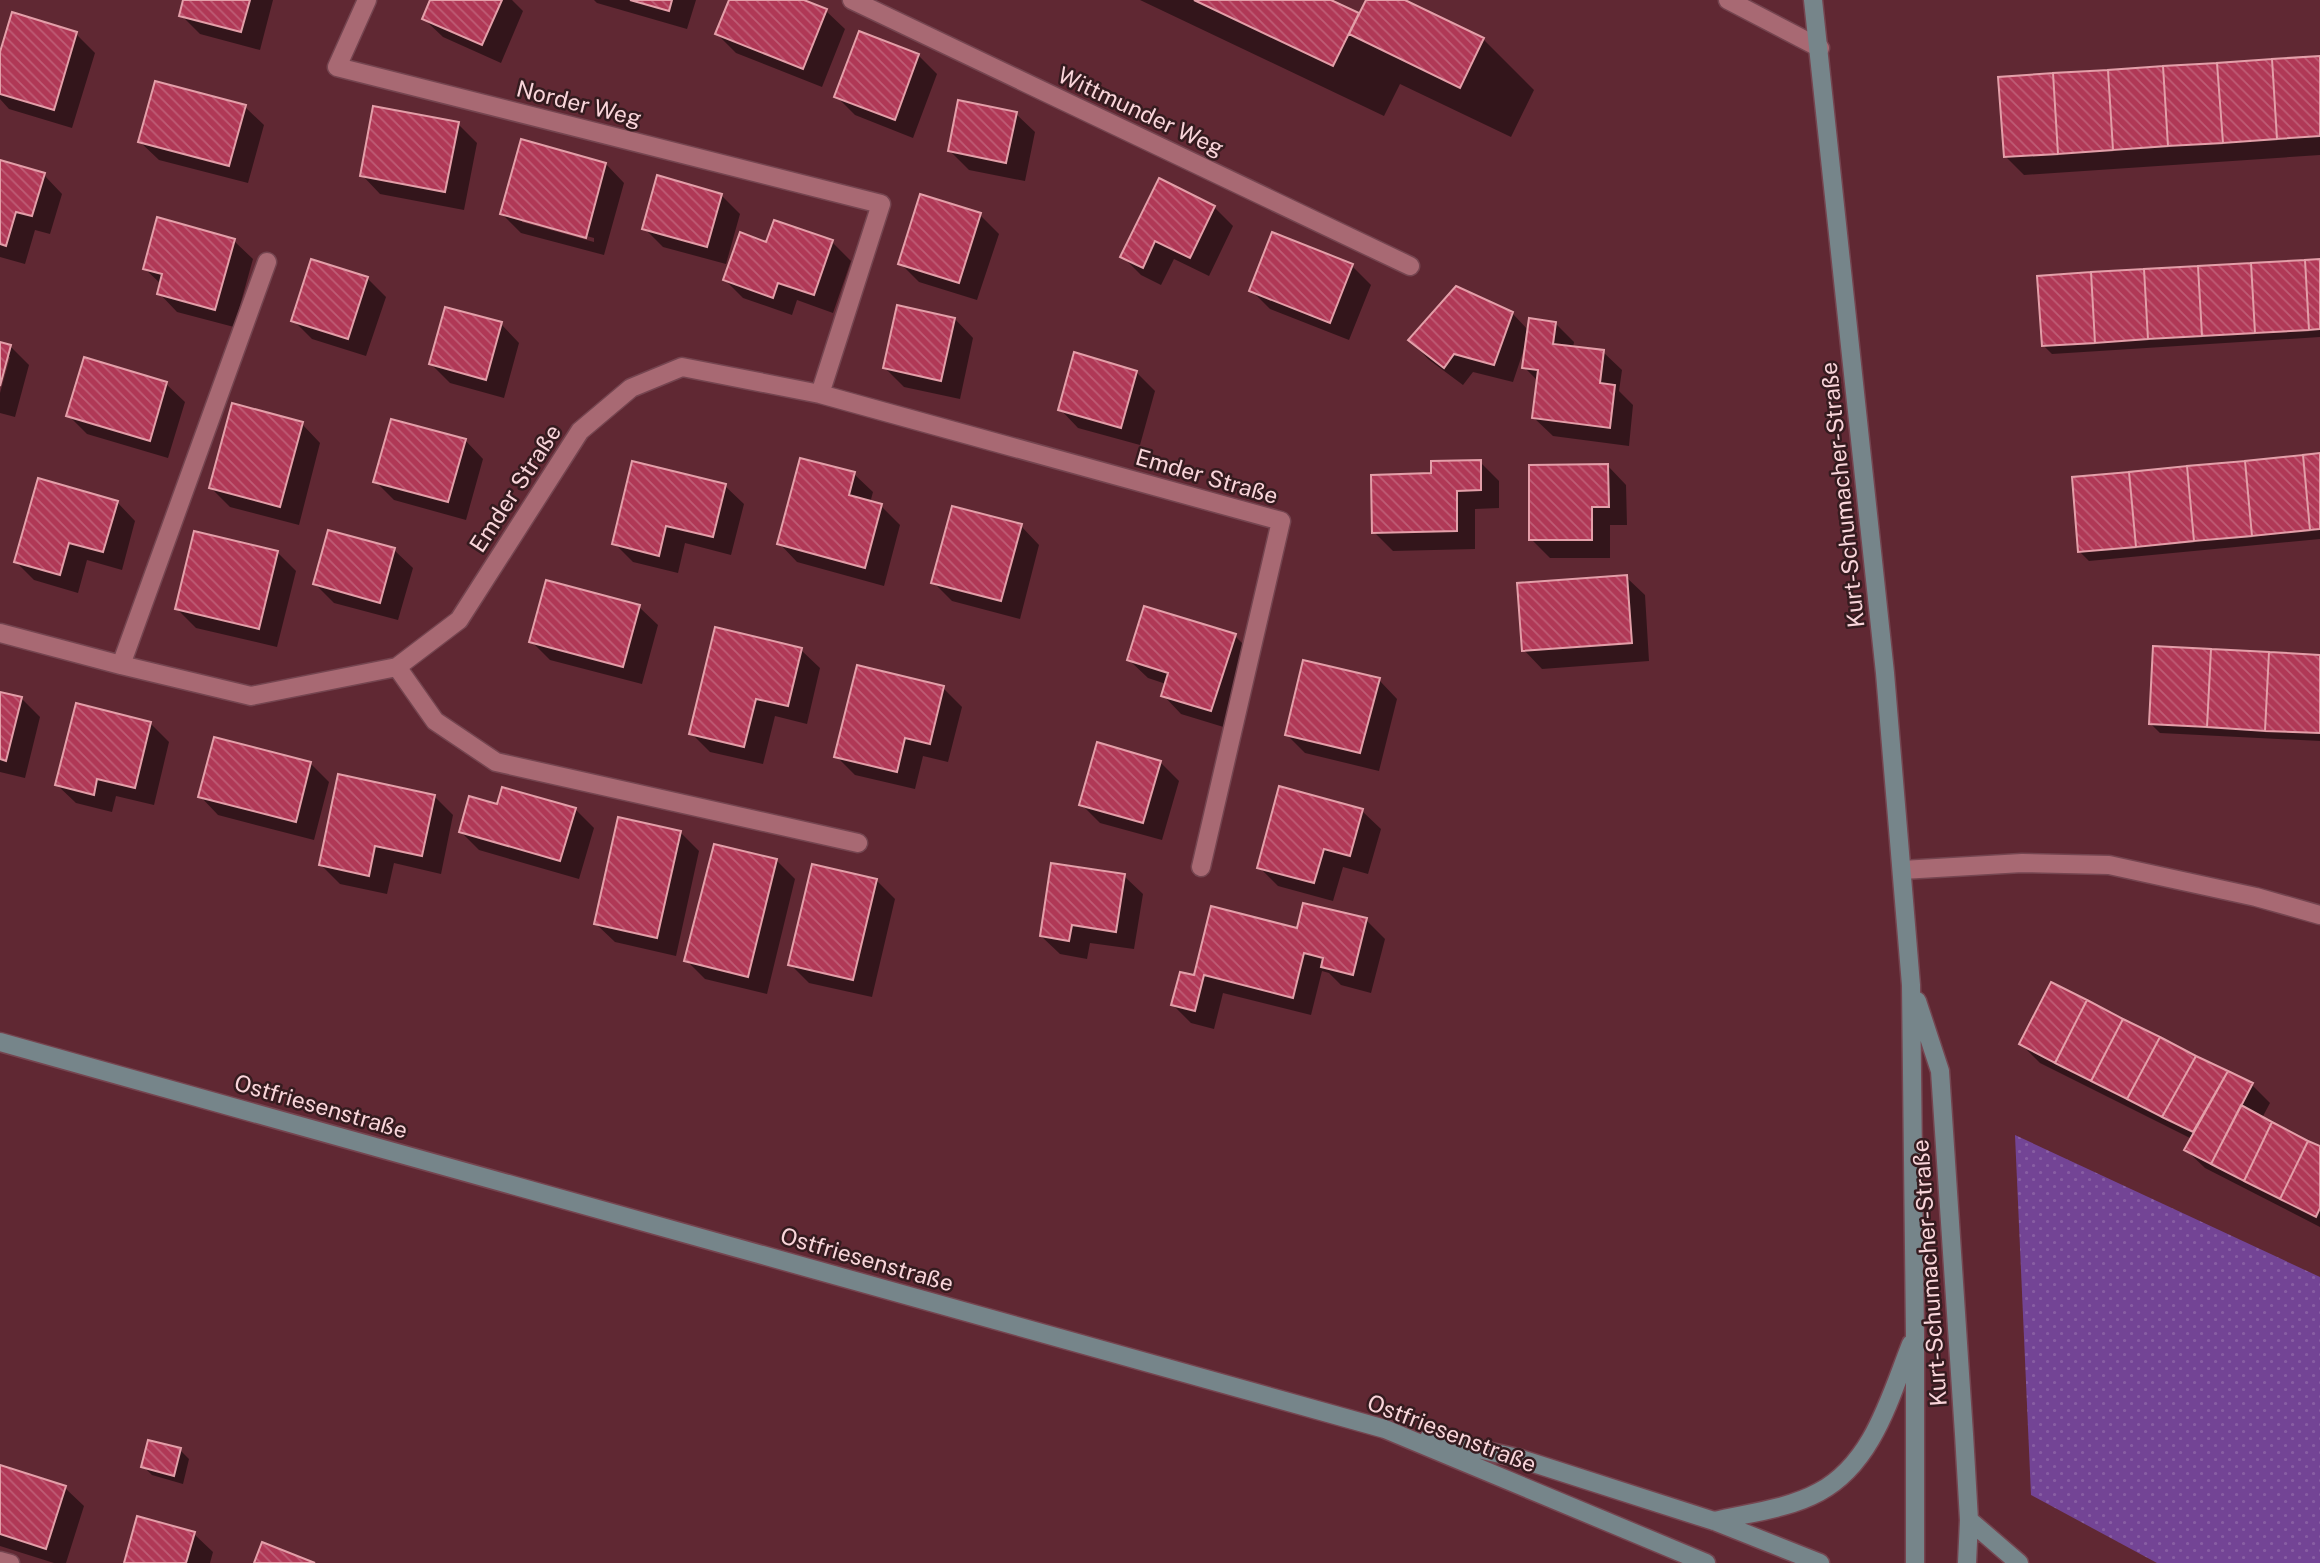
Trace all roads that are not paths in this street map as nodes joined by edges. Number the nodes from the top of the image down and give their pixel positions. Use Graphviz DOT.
graph roads {
  1 [pos="367,0"];
  2 [pos="852,0"];
  3 [pos="1728,0"];
  4 [pos="1813,0"];
  5 [pos="1820,48"];
  6 [pos="267,261"];
  7 [pos="1410,266"];
  8 [pos="820,394"];
  9 [pos="0,633"];
  10 [pos="121,665"];
  11 [pos="397,667"];
  12 [pos="858,843"];
  13 [pos="1201,867"];
  14 [pos="1902,870"];
  15 [pos="2320,915"];
  16 [pos="1911,985"];
  17 [pos="0,1042"];
  18 [pos="1916,1334"];
  19 [pos="1385,1429"];
  20 [pos="1969,1520"];
  21 [pos="1714,1521"];
  22 [pos="0,1560"];
  23 [pos="11,1563"];
  24 [pos="1706,1563"];
  25 [pos="1820,1563"];
  26 [pos="1915,1563"];
  27 [pos="1967,1563"];
  28 [pos="2019,1563"];
  1 -- 8 [label="street, Norder Weg"];
  2 -- 7 [label="street, Wittmunder Weg"];
  3 -- 5 [label="street"];
  4 -- 5 [label="street, Kurt-Schumacher-Straße"];
  5 -- 14 [label="street, Kurt-Schumacher-Straße"];
  6 -- 10 [label="street"];
  8 -- 11 [label="street, Emder Straße"];
  8 -- 13 [label="street, Emder Straße"];
  9 -- 10 [label="street, Emder Straße"];
  10 -- 11 [label="street, Emder Straße"];
  11 -- 12 [label="street"];
  14 -- 15 [label="street"];
  14 -- 16 [label="street, Kurt-Schumacher-Straße"];
  16 -- 18 [label="street, Kurt-Schumacher-Straße"];
  16 -- 20 [label="street, Kurt-Schumacher-Straße"];
  17 -- 19 [label="street, Ostfriesenstraße"];
  18 -- 21 [label="street"];
  18 -- 26 [label="street, Kurt-Schumacher-Straße"];
  19 -- 21 [label="street"];
  19 -- 24 [label="street, Ostfriesenstraße"];
  20 -- 27 [label="street, Kurt-Schumacher-Straße"];
  20 -- 28 [label="street"];
  21 -- 25 [label="street"];
  22 -- 23 [label="lane"];
}
